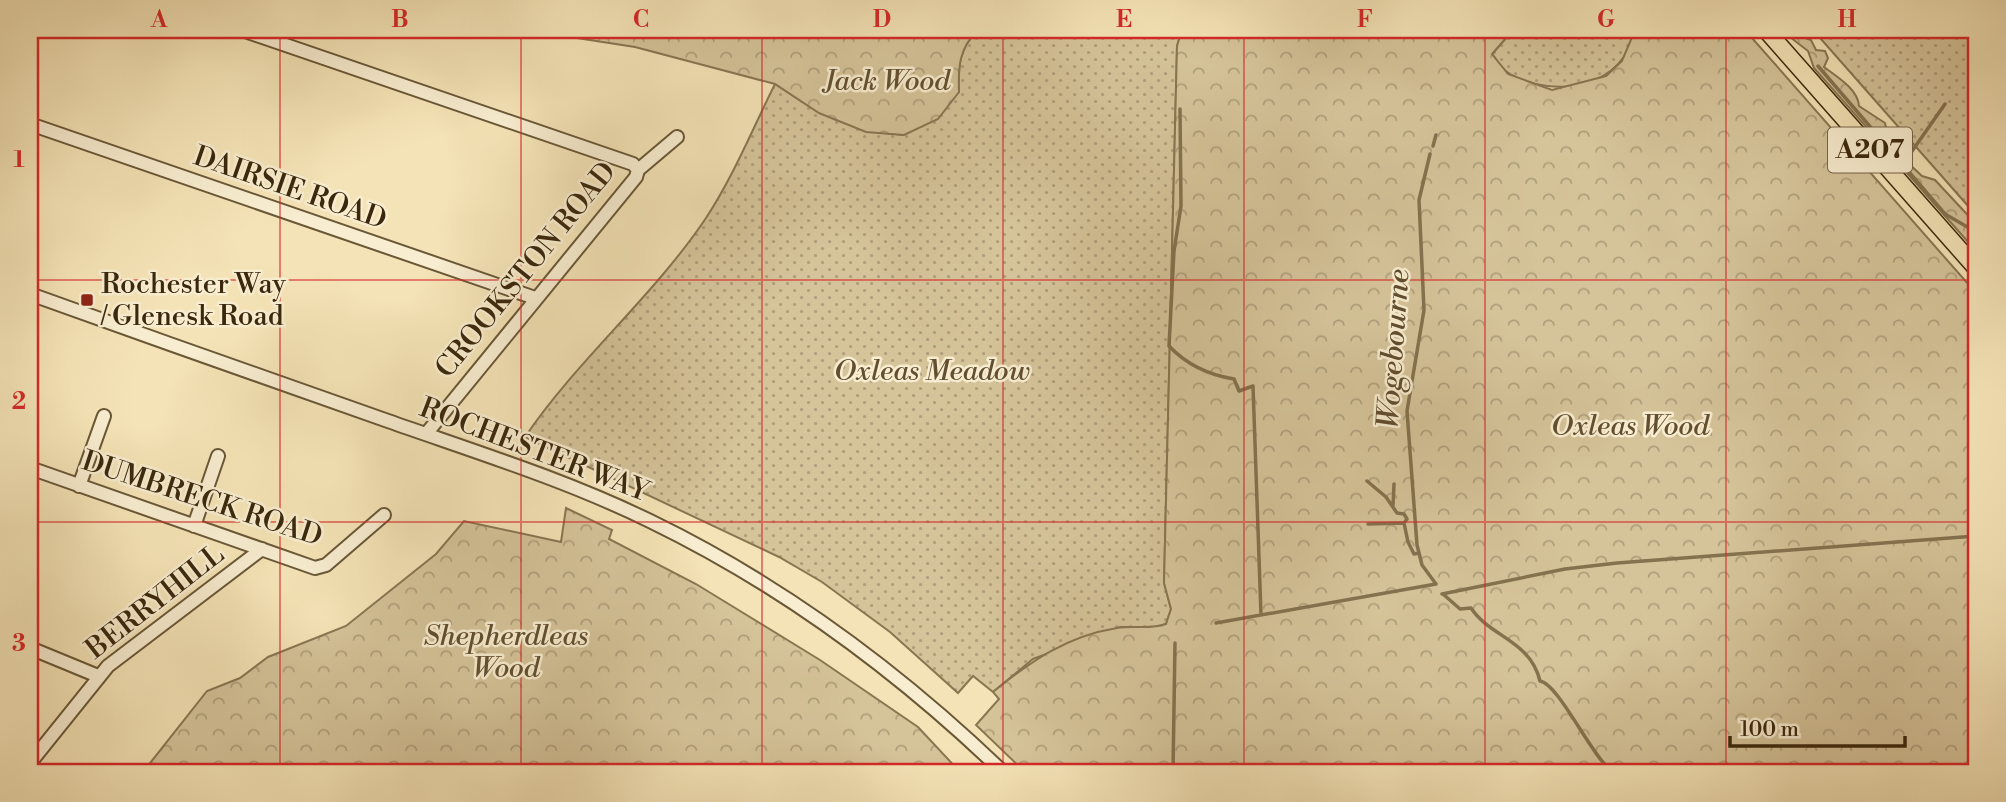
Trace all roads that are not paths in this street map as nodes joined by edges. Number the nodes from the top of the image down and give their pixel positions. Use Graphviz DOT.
graph roads {
  1 [pos="242,30"];
  2 [pos="1766,30"];
  3 [pos="30,124"];
  4 [pos="677,137"];
  5 [pos="638,170"];
  6 [pos="1976,268"];
  7 [pos="30,294"];
  8 [pos="535,298"];
  9 [pos="104,416"];
  10 [pos="426,434"];
  11 [pos="218,456"];
  12 [pos="30,468"];
  13 [pos="79,486"];
  14 [pos="384,515"];
  15 [pos="194,526"];
  16 [pos="262,550"];
  17 [pos="30,648"];
  18 [pos="98,676"];
  19 [pos="30,763"];
  20 [pos="1003,772"];
  1 -- 5 [label="street, CROOKSTON ROAD"];
  2 -- 6 [label="main road, A207"];
  3 -- 8 [label="street, DAIRSIE ROAD"];
  4 -- 5 [label="street, CROOKSTON ROAD"];
  5 -- 8 [label="street, CROOKSTON ROAD"];
  7 -- 10 [label="street, ROCHESTER WAY"];
  8 -- 10 [label="street, CROOKSTON ROAD"];
  9 -- 13 [label="street"];
  10 -- 20 [label="street, ROCHESTER WAY"];
  11 -- 15 [label="street"];
  12 -- 13 [label="street, DUMBRECK ROAD"];
  13 -- 15 [label="street, DUMBRECK ROAD"];
  14 -- 16 [label="street, DUMBRECK ROAD"];
  15 -- 16 [label="street, DUMBRECK ROAD"];
  16 -- 18 [label="street, BERRYHILL"];
  17 -- 18 [label="street"];
  18 -- 19 [label="street, BERRYHILL"];
}
